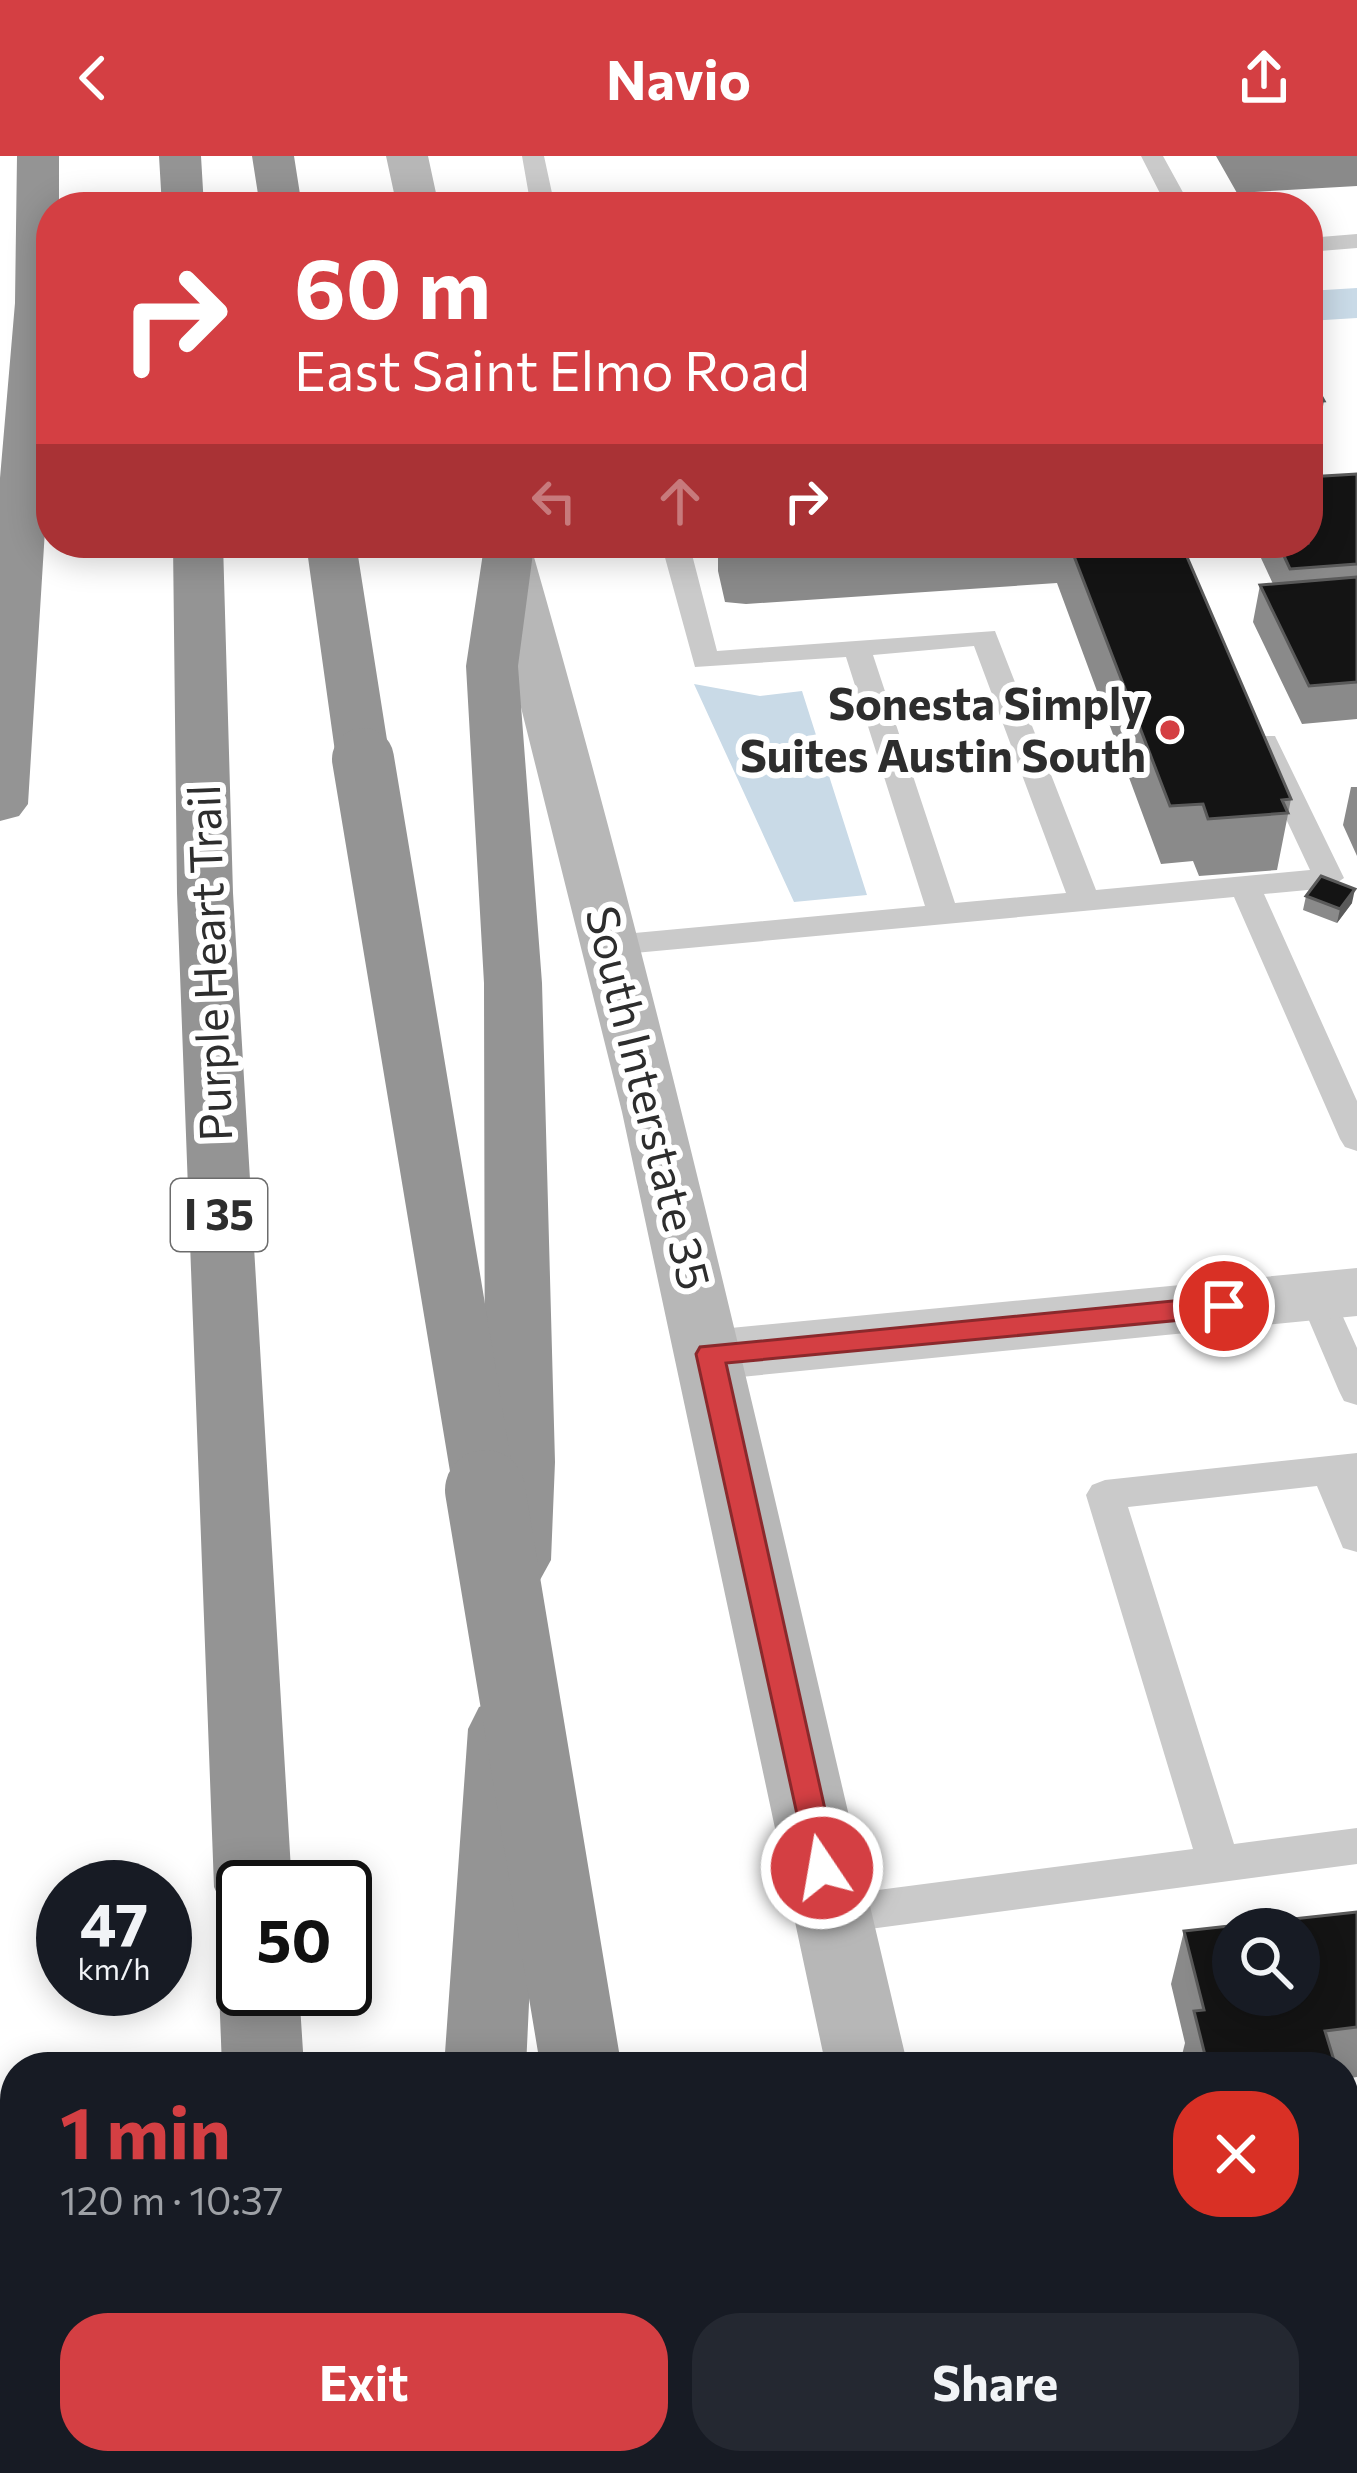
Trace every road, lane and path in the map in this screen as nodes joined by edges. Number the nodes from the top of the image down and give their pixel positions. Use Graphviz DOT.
graph roads {
  1 [pos="38,156"];
  2 [pos="180,156"];
  3 [pos="274,156"];
  4 [pos="407,156"];
  5 [pos="533,156"];
  6 [pos="1152,156"];
  7 [pos="38,192"];
  8 [pos="182,192"];
  9 [pos="279,192"];
  10 [pos="415,192"];
  11 [pos="541,192"];
  12 [pos="1171,192"];
  13 [pos="1357,242"];
  14 [pos="1323,244"];
  15 [pos="36,329"];
  16 [pos="198,558"];
  17 [pos="333,558"];
  18 [pos="505,558"];
  19 [pos="509,558"];
  20 [pos="678,558"];
  21 [pos="857,648"];
  22 [pos="1250,710"];
  23 [pos="0,805"];
  24 [pos="1245,886"];
  25 [pos="1084,901"];
  26 [pos="943,914"];
  27 [pos="613,945"];
  28 [pos="1357,1138"];
  29 [pos="1337,1295"];
  30 [pos="710,1354"];
  31 [pos="1357,1390"];
  32 [pos="1344,1469"];
  33 [pos="1357,1537"];
  34 [pos="1357,1846"];
  35 [pos="252,1860"];
  36 [pos="1218,1862"];
  37 [pos="832,1915"];
  38 [pos="260,2016"];
  39 [pos="262,2052"];
  40 [pos="486,2052"];
  41 [pos="578,2052"];
  42 [pos="864,2052"];
  1 -- 7 [label="highway"];
  2 -- 8 [label="highway"];
  3 -- 9 [label="highway"];
  4 -- 10 [label="main road"];
  5 -- 11 [label="lane"];
  6 -- 12 [label="lane"];
  13 -- 14 [label="lane"];
  15 -- 23 [label="highway"];
  16 -- 35 [label="highway, Purple Heart Trail / I 35"];
  17 -- 41 [label="highway, bridge"];
  18 -- 40 [label="highway"];
  19 -- 27 [label="main road, South Interstate 35"];
  20 -- 21 [label="lane"];
  21 -- 25 [label="lane"];
  21 -- 26 [label="lane"];
  22 -- 24 [label="lane"];
  24 -- 25 [label="lane"];
  24 -- 28 [label="lane"];
  25 -- 26 [label="lane"];
  26 -- 27 [label="lane"];
  27 -- 30 [label="main road, South Interstate 35"];
  29 -- 30 [label="street"];
  29 -- 31 [label="lane"];
  30 -- 37 [label="main road, South Interstate 35"];
  32 -- 33 [label="lane"];
  32 -- 36 [label="lane"];
  34 -- 36 [label="lane"];
  36 -- 37 [label="lane"];
  37 -- 42 [label="main road, South Interstate 35"];
  38 -- 39 [label="highway"];
}
